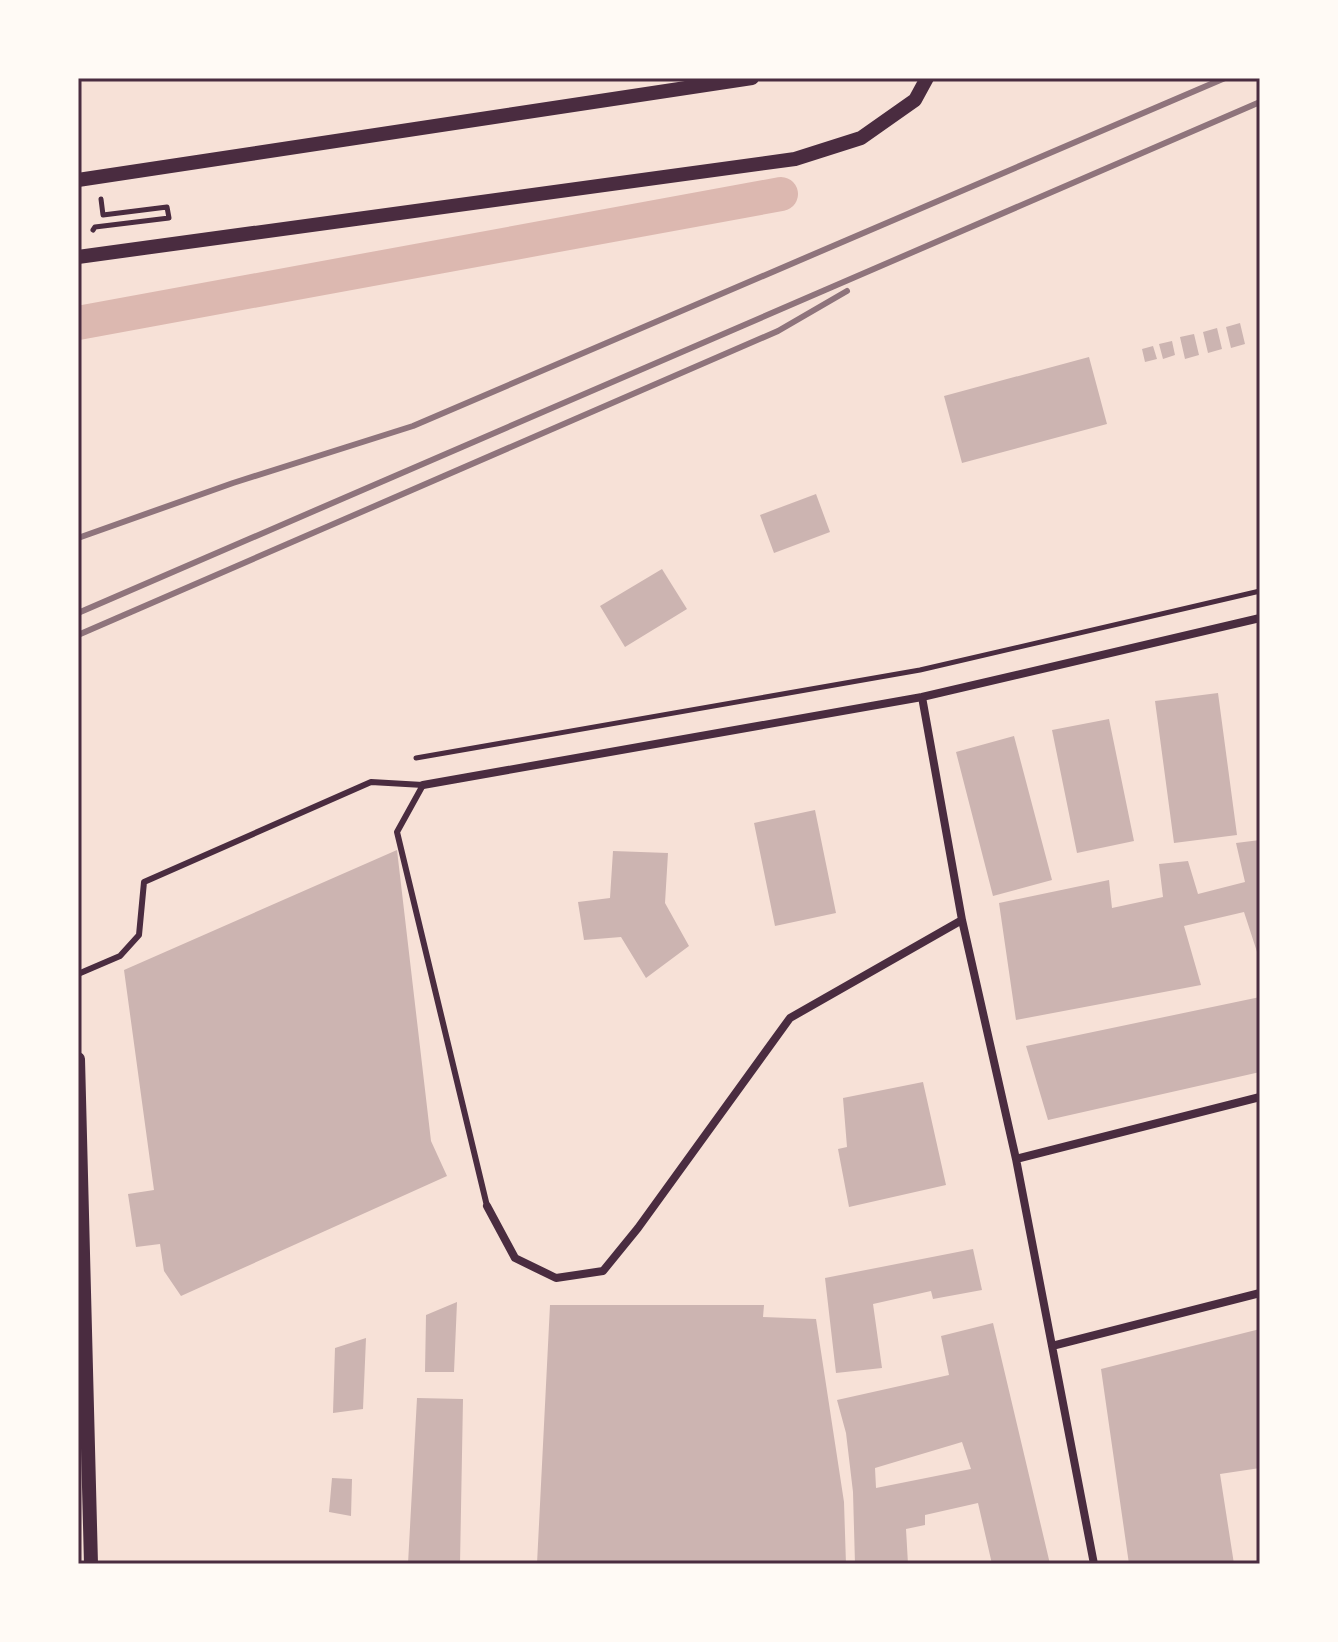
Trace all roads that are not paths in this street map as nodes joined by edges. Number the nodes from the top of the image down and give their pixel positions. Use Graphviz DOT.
graph roads {
  1 [pos="752,78"];
  2 [pos="927,78"];
  3 [pos="78,180"];
  4 [pos="78,257"];
  5 [pos="1260,618"];
  6 [pos="922,697"];
  7 [pos="423,785"];
  8 [pos="962,920"];
  9 [pos="78,974"];
  10 [pos="78,1059"];
  11 [pos="1260,1097"];
  12 [pos="1016,1159"];
  13 [pos="487,1206"];
  14 [pos="1260,1293"];
  15 [pos="1052,1346"];
  16 [pos="91,1564"];
  17 [pos="1094,1564"];
  1 -- 3 [label="street"];
  2 -- 4 [label="street"];
  5 -- 6 [label="street"];
  6 -- 7 [label="street"];
  6 -- 8 [label="street"];
  7 -- 9 [label="lane"];
  7 -- 13 [label="lane"];
  8 -- 12 [label="street"];
  8 -- 13 [label="street"];
  10 -- 16 [label="street"];
  11 -- 12 [label="street"];
  12 -- 15 [label="street"];
  14 -- 15 [label="street"];
  15 -- 17 [label="street"];
}
